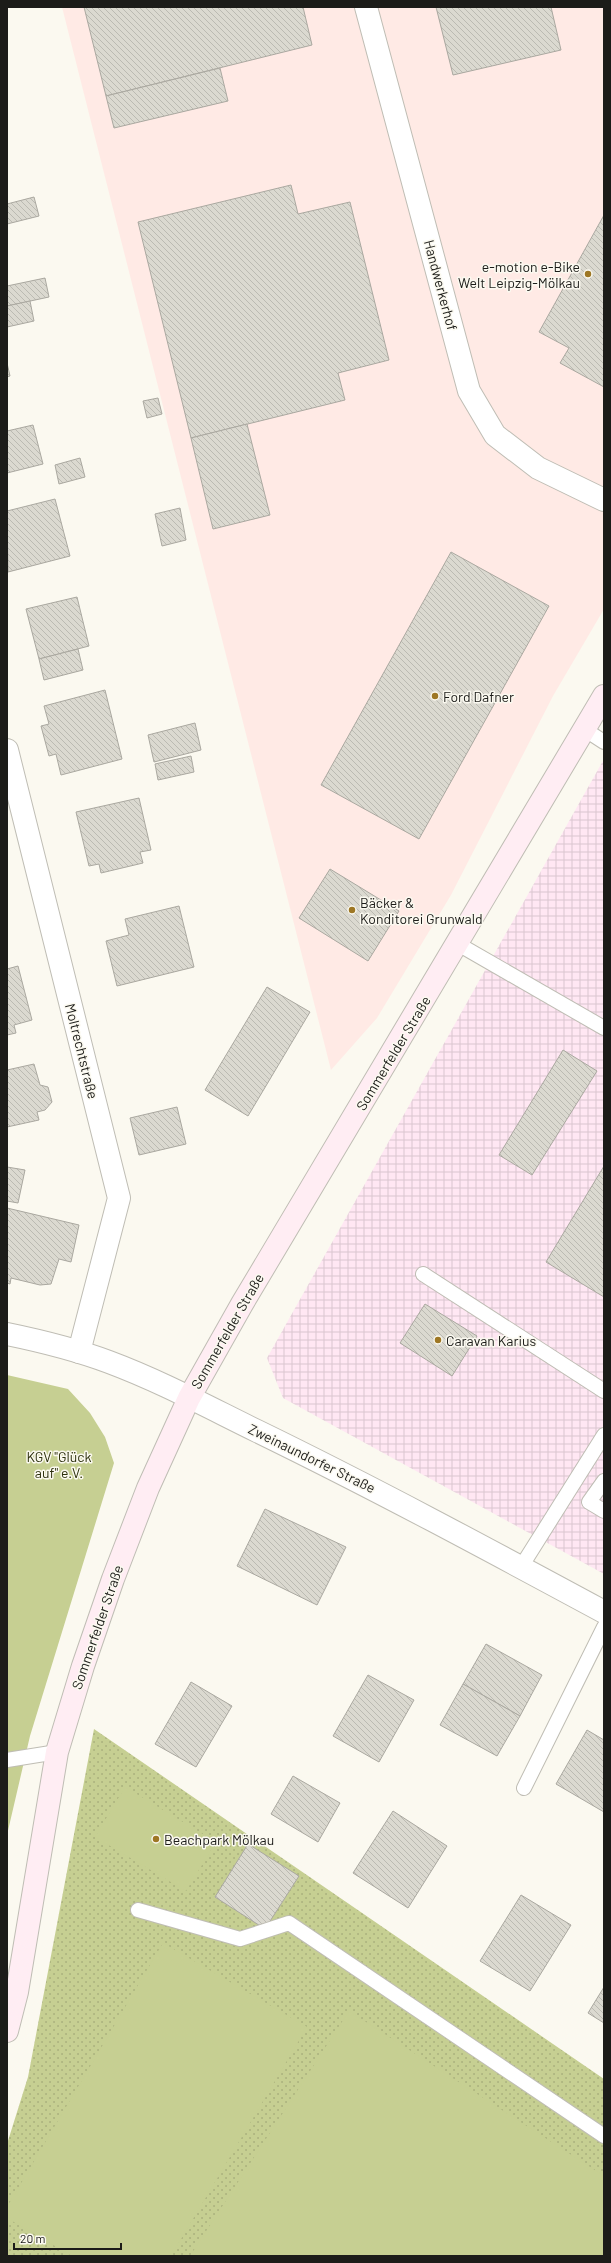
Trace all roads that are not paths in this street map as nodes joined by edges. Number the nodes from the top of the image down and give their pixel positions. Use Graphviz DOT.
graph roads {
  1 [pos="366,7"];
  2 [pos="604,500"];
  3 [pos="604,696"];
  4 [pos="584,729"];
  5 [pos="604,742"];
  6 [pos="7,750"];
  7 [pos="458,944"];
  8 [pos="604,1028"];
  9 [pos="423,1274"];
  10 [pos="7,1334"];
  11 [pos="79,1352"];
  12 [pos="604,1391"];
  13 [pos="189,1398"];
  14 [pos="604,1435"];
  15 [pos="604,1481"];
  16 [pos="604,1511"];
  17 [pos="521,1567"];
  18 [pos="604,1612"];
  19 [pos="604,1627"];
  20 [pos="57,1752"];
  21 [pos="7,1760"];
  22 [pos="524,1788"];
  23 [pos="138,1910"];
  24 [pos="7,2031"];
  25 [pos="604,2136"];
  1 -- 2 [label="street, Handwerkerhof"];
  3 -- 4 [label="main road, Sommerfelder Straße"];
  4 -- 5 [label="lane"];
  4 -- 7 [label="main road, Sommerfelder Straße"];
  6 -- 11 [label="street, Moltrechtstraße"];
  7 -- 8 [label="lane"];
  7 -- 13 [label="main road, Sommerfelder Straße"];
  9 -- 12 [label="lane"];
  10 -- 11 [label="street, Zweinaundorfer Straße"];
  11 -- 13 [label="street, Zweinaundorfer Straße"];
  13 -- 17 [label="street, Zweinaundorfer Straße"];
  13 -- 20 [label="main road, Sommerfelder Straße"];
  14 -- 17 [label="lane"];
  15 -- 16 [label="lane"];
  17 -- 18 [label="street, Zweinaundorfer Straße"];
  19 -- 22 [label="lane"];
  20 -- 21 [label="lane"];
  20 -- 24 [label="main road, Sommerfelder Straße"];
  23 -- 25 [label="lane"];
}
